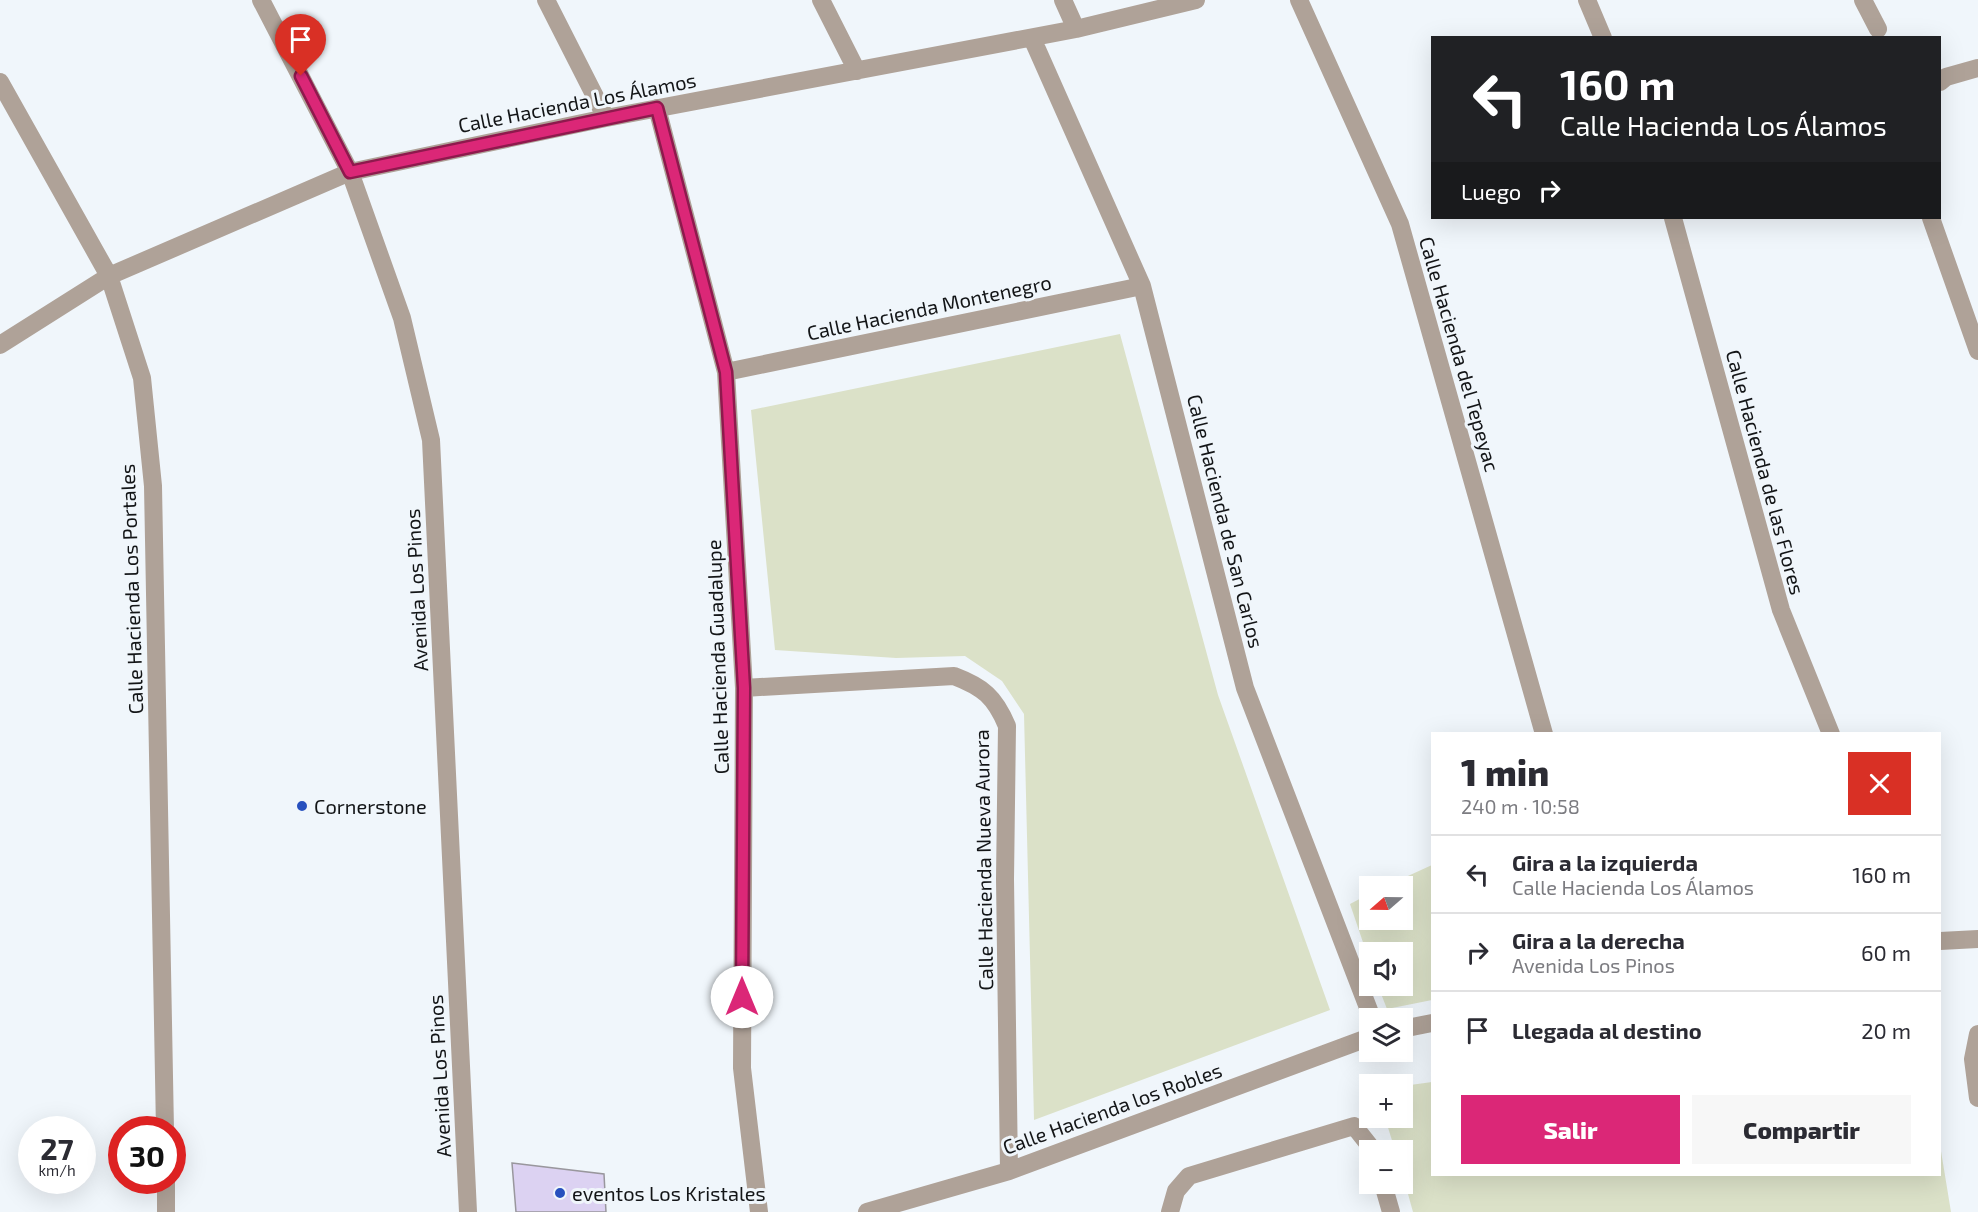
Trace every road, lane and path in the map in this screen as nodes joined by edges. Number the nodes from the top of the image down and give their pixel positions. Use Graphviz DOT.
graph roads {
  1 [pos="261,0"];
  2 [pos="546,0"];
  3 [pos="821,0"];
  4 [pos="1063,0"];
  5 [pos="1196,0"];
  6 [pos="1299,0"];
  7 [pos="1587,0"];
  8 [pos="1863,0"];
  9 [pos="1076,29"];
  10 [pos="1878,29"];
  11 [pos="1602,36"];
  12 [pos="1032,38"];
  13 [pos="1978,68"];
  14 [pos="857,71"];
  15 [pos="1943,80"];
  16 [pos="0,81"];
  17 [pos="657,108"];
  18 [pos="606,118"];
  19 [pos="350,172"];
  20 [pos="1673,219"];
  21 [pos="1931,219"];
  22 [pos="109,276"];
  23 [pos="1142,286"];
  24 [pos="0,345"];
  25 [pos="1978,351"];
  26 [pos="726,372"];
  27 [pos="744,688"];
  28 [pos="1543,732"];
  29 [pos="1830,732"];
  30 [pos="1978,939"];
  31 [pos="1941,941"];
  32 [pos="1368,1008"];
  33 [pos="1431,1023"];
  34 [pos="1413,1027"];
  35 [pos="1978,1034"];
  36 [pos="1359,1040"];
  37 [pos="1978,1098"];
  38 [pos="165,1116"];
  39 [pos="1365,1140"];
  40 [pos="1009,1171"];
  41 [pos="166,1194"];
  42 [pos="1386,1194"];
  43 [pos="166,1212"];
  44 [pos="468,1212"];
  45 [pos="759,1212"];
  46 [pos="867,1212"];
  47 [pos="1170,1212"];
  48 [pos="1391,1212"];
  1 -- 19 [label="street, Avenida Los Pinos"];
  2 -- 18 [label="street"];
  3 -- 14 [label="street"];
  4 -- 9 [label="street"];
  5 -- 9 [label="street, Calle Hacienda Los Álamos"];
  6 -- 28 [label="street, Calle Hacienda del Tepeyac"];
  7 -- 11 [label="street"];
  8 -- 10 [label="street"];
  9 -- 12 [label="street, Calle Hacienda Los Álamos"];
  12 -- 14 [label="street, Calle Hacienda Los Álamos"];
  12 -- 23 [label="street, Calle Hacienda de San Carlos"];
  13 -- 15 [label="street"];
  14 -- 17 [label="street, Calle Hacienda Los Álamos"];
  16 -- 22 [label="street, Calle Hacienda Los Portales"];
  17 -- 18 [label="street, Calle Hacienda Los Álamos"];
  17 -- 26 [label="street, Calle Hacienda Guadalupe"];
  18 -- 19 [label="street, Calle Hacienda Los Álamos"];
  19 -- 22 [label="street, Calle Hacienda Los Álamos"];
  19 -- 44 [label="street, Avenida Los Pinos"];
  20 -- 29 [label="street, Calle Hacienda de las Flores"];
  21 -- 25 [label="street"];
  22 -- 24 [label="street, Calle Hacienda Los Álamos"];
  22 -- 38 [label="street, Calle Hacienda Los Portales"];
  23 -- 26 [label="street, Calle Hacienda Montenegro"];
  23 -- 32 [label="street, Calle Hacienda de San Carlos"];
  26 -- 27 [label="street, Calle Hacienda Guadalupe"];
  27 -- 40 [label="street, Calle Hacienda Nueva Aurora"];
  27 -- 45 [label="street, Calle Hacienda Guadalupe"];
  30 -- 31 [label="street"];
  33 -- 34 [label="street"];
  35 -- 37 [label="street"];
  36 -- 40 [label="street, Calle Hacienda los Robles"];
  39 -- 47 [label="street"];
  40 -- 46 [label="street, Calle Hacienda los Robles"];
  41 -- 43 [label="street"];
  42 -- 48 [label="street"];
}
